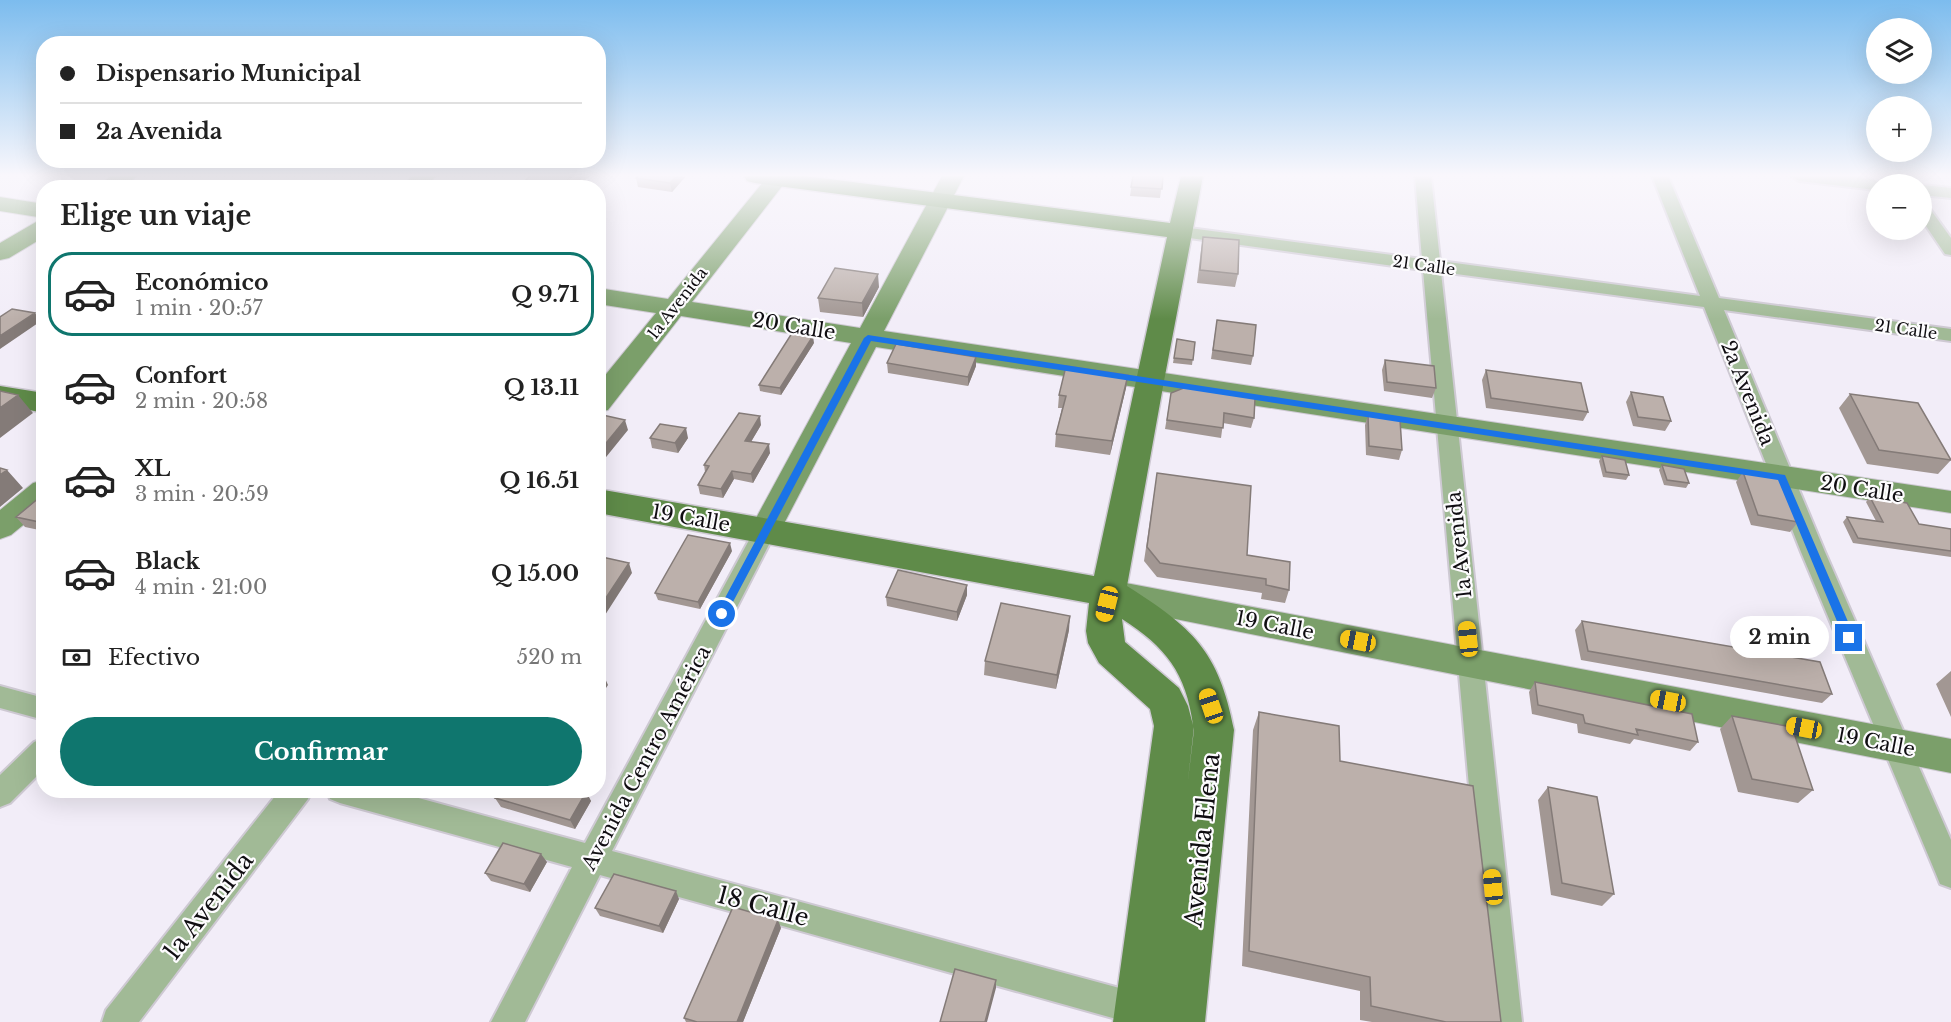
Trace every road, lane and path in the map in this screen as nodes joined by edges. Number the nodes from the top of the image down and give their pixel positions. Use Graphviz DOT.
graph roads {
  1 [pos="735,224"];
  2 [pos="928,224"];
  3 [pos="1119,224"];
  4 [pos="1183,224"];
  5 [pos="1427,224"];
  6 [pos="1680,224"];
  7 [pos="1932,224"];
  8 [pos="36,232"];
  9 [pos="1182,232"];
  10 [pos="1951,250"];
  11 [pos="0,253"];
  12 [pos="1431,266"];
  13 [pos="606,297"];
  14 [pos="1712,303"];
  15 [pos="673,308"];
  16 [pos="1951,335"];
  17 [pos="868,338"];
  18 [pos="1149,381"];
  19 [pos="606,393"];
  20 [pos="0,395"];
  21 [pos="36,402"];
  22 [pos="1447,426"];
  23 [pos="1782,477"];
  24 [pos="36,498"];
  25 [pos="606,502"];
  26 [pos="1951,502"];
  27 [pos="0,527"];
  28 [pos="765,531"];
  29 [pos="1110,593"];
  30 [pos="1470,663"];
  31 [pos="0,697"];
  32 [pos="36,707"];
  33 [pos="1895,745"];
  34 [pos="1951,756"];
  35 [pos="36,758"];
  36 [pos="0,794"];
  37 [pos="292,798"];
  38 [pos="369,798"];
  39 [pos="592,860"];
  40 [pos="1951,874"];
  41 [pos="1138,1016"];
  42 [pos="118,1022"];
  43 [pos="507,1022"];
  44 [pos="1183,1022"];
  45 [pos="1506,1022"];
  1 -- 15 [label="main road, 1a Avenida"];
  2 -- 17 [label="main road, Avenida Centro América"];
  3 -- 9 [label="main road, 21 Calle"];
  4 -- 9 [label="main road, Avenida Elena"];
  5 -- 12 [label="street, 1a Avenida"];
  6 -- 14 [label="street, 2a Avenida"];
  7 -- 10 [label="street"];
  8 -- 11 [label="main road"];
  9 -- 12 [label="street, 21 Calle"];
  9 -- 18 [label="main road, Avenida Elena"];
  12 -- 14 [label="street, 21 Calle"];
  12 -- 22 [label="street, 1a Avenida"];
  13 -- 15 [label="main road, 20 Calle"];
  14 -- 16 [label="street, 21 Calle"];
  14 -- 23 [label="street, 2a Avenida"];
  15 -- 17 [label="main road, 20 Calle"];
  15 -- 19 [label="main road, 1a Avenida"];
  17 -- 18 [label="main road, 20 Calle"];
  17 -- 28 [label="main road, Avenida Centro América"];
  18 -- 22 [label="main road, 20 Calle"];
  18 -- 29 [label="main road, Avenida Elena"];
  20 -- 21 [label="main road"];
  22 -- 23 [label="main road, 20 Calle"];
  22 -- 30 [label="street, 1a Avenida"];
  23 -- 26 [label="main road, 20 Calle"];
  23 -- 33 [label="street, 2a Avenida"];
  24 -- 27 [label="main road"];
  25 -- 28 [label="main road, 19 Calle"];
  28 -- 29 [label="main road, 19 Calle"];
  28 -- 39 [label="street, Avenida Centro América"];
  29 -- 30 [label="main road, 19 Calle"];
  29 -- 41 [label="main road, Avenida Elena"];
  29 -- 44 [label="main road, Avenida Elena"];
  30 -- 33 [label="main road, 19 Calle"];
  30 -- 45 [label="street, 1a Avenida"];
  31 -- 32 [label="street"];
  33 -- 34 [label="main road, 19 Calle"];
  33 -- 40 [label="street, 2a Avenida"];
  35 -- 36 [label="street"];
  37 -- 42 [label="street, 1a Avenida"];
  38 -- 39 [label="street, 18 Calle"];
  39 -- 41 [label="street, 18 Calle"];
  39 -- 43 [label="street, Avenida Centro América"];
  41 -- 44 [label="street, 18 Calle"];
}
